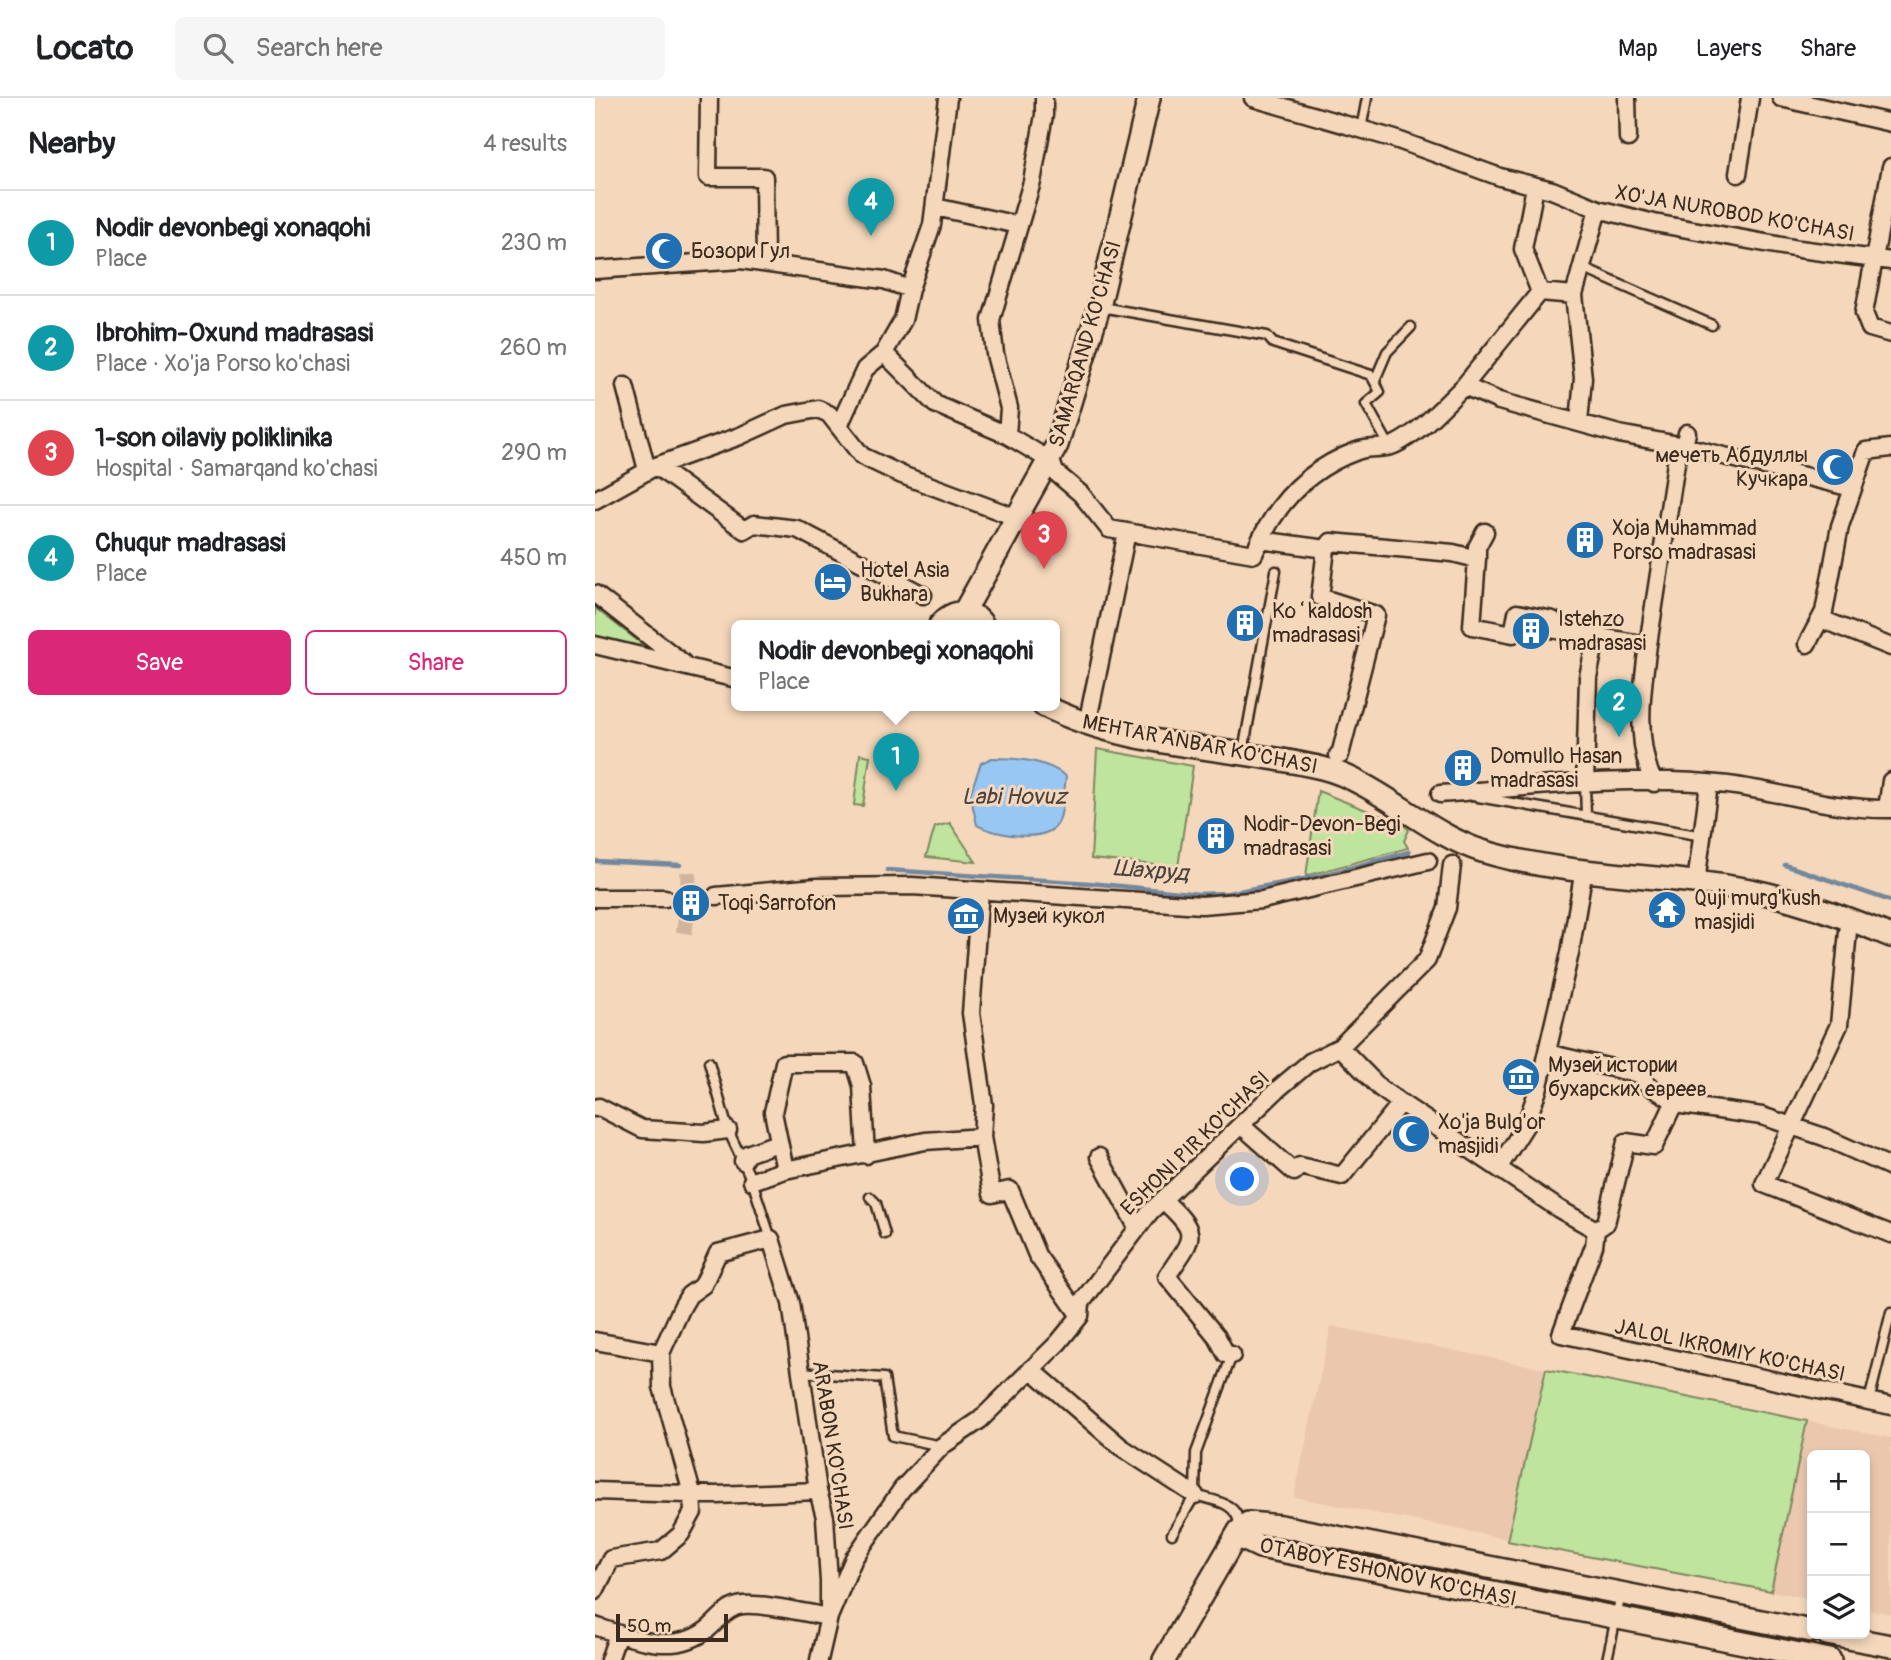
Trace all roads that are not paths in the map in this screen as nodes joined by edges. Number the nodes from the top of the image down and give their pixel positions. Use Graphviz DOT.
graph roads {
  1 [pos="709,98"];
  2 [pos="948,98"];
  3 [pos="1044,98"];
  4 [pos="1149,98"];
  5 [pos="1253,98"];
  6 [pos="1367,98"];
  7 [pos="1627,98"];
  8 [pos="1750,98"];
  9 [pos="1781,98"];
  10 [pos="1891,123"];
  11 [pos="1361,129"];
  12 [pos="1627,138"];
  13 [pos="1891,167"];
  14 [pos="1738,174"];
  15 [pos="1535,187"];
  16 [pos="935,207"];
  17 [pos="1598,209"];
  18 [pos="1018,225"];
  19 [pos="1883,260"];
  20 [pos="765,263"];
  21 [pos="1580,267"];
  22 [pos="595,271"];
  23 [pos="910,289"];
  24 [pos="1540,292"];
  25 [pos="1574,295"];
  26 [pos="1099,307"];
  27 [pos="1712,325"];
  28 [pos="1411,327"];
  29 [pos="1891,334"];
  30 [pos="884,353"];
  31 [pos="1375,380"];
  32 [pos="625,386"];
  33 [pos="1464,386"];
  34 [pos="1579,422"];
  35 [pos="839,426"];
  36 [pos="1007,435"];
  37 [pos="1685,440"];
  38 [pos="1390,447"];
  39 [pos="1891,448"];
  40 [pos="1051,461"];
  41 [pos="652,468"];
  42 [pos="1852,488"];
  43 [pos="595,500"];
  44 [pos="1015,517"];
  45 [pos="1127,532"];
  46 [pos="1485,532"];
  47 [pos="1260,540"];
  48 [pos="1326,549"];
  49 [pos="1477,559"];
  50 [pos="1276,571"];
  51 [pos="595,594"];
  52 [pos="923,596"];
  53 [pos="964,612"];
  54 [pos="1821,619"];
  55 [pos="944,620"];
  56 [pos="978,620"];
  57 [pos="1596,639"];
  58 [pos="1807,644"];
  59 [pos="595,645"];
  60 [pos="1648,645"];
  61 [pos="1891,647"];
  62 [pos="688,666"];
  63 [pos="731,677"];
  64 [pos="1090,710"];
  65 [pos="1059,711"];
  66 [pos="1242,755"];
  67 [pos="1338,755"];
  68 [pos="1891,781"];
  69 [pos="1654,783"];
  70 [pos="1585,784"];
  71 [pos="1709,784"];
  72 [pos="1448,793"];
  73 [pos="1889,809"];
  74 [pos="1585,816"];
  75 [pos="1703,836"];
  76 [pos="1428,861"];
  77 [pos="1453,865"];
  78 [pos="1582,881"];
  79 [pos="1696,883"];
  80 [pos="979,891"];
  81 [pos="716,896"];
  82 [pos="595,898"];
  83 [pos="665,898"];
  84 [pos="1848,931"];
  85 [pos="1891,936"];
  86 [pos="1340,1047"];
  87 [pos="1548,1053"];
  88 [pos="709,1062"];
  89 [pos="1675,1101"];
  90 [pos="1401,1103"];
  91 [pos="595,1108"];
  92 [pos="1791,1125"];
  93 [pos="1242,1126"];
  94 [pos="728,1130"];
  95 [pos="982,1137"];
  96 [pos="777,1143"];
  97 [pos="866,1155"];
  98 [pos="1100,1157"];
  99 [pos="743,1161"];
  100 [pos="1499,1167"];
  101 [pos="1891,1167"];
  102 [pos="785,1170"];
  103 [pos="752,1181"];
  104 [pos="870,1197"];
  105 [pos="1163,1200"];
  106 [pos="1137,1227"];
  107 [pos="1596,1230"];
  108 [pos="885,1234"];
  109 [pos="1891,1234"];
  110 [pos="771,1239"];
  111 [pos="1891,1312"];
  112 [pos="1080,1316"];
  113 [pos="595,1341"];
  114 [pos="660,1353"];
  115 [pos="1231,1355"];
  116 [pos="1031,1369"];
  117 [pos="800,1372"];
  118 [pos="1869,1401"];
  119 [pos="1891,1406"];
  120 [pos="942,1446"];
  121 [pos="595,1491"];
  122 [pos="818,1491"];
  123 [pos="692,1493"];
  124 [pos="1195,1495"];
  125 [pos="1239,1531"];
  126 [pos="1172,1534"];
  127 [pos="595,1591"];
  128 [pos="1621,1594"];
  129 [pos="829,1617"];
  130 [pos="1616,1618"];
  131 [pos="595,1626"];
  132 [pos="1807,1630"];
  133 [pos="618,1634"];
  134 [pos="1854,1639"];
  135 [pos="1891,1646"];
  136 [pos="609,1660"];
  137 [pos="819,1660"];
  138 [pos="1164,1660"];
  139 [pos="1608,1660"];
  140 [pos="1830,1660"];
  1 -- 20 [label="street"];
  2 -- 16 [label="street"];
  3 -- 18 [label="street"];
  4 -- 26 [label="street, SAMARQAND KO'CHASI"];
  5 -- 11 [label="street, XO'JA NUROBOD KO'CHASI"];
  6 -- 11 [label="lane"];
  7 -- 12 [label="street"];
  8 -- 14 [label="street"];
  9 -- 10 [label="street"];
  11 -- 15 [label="street, XO'JA NUROBOD KO'CHASI"];
  13 -- 19 [label="street"];
  15 -- 17 [label="street, XO'JA NUROBOD KO'CHASI"];
  15 -- 24 [label="street"];
  16 -- 18 [label="street"];
  16 -- 23 [label="street"];
  17 -- 19 [label="street, XO'JA NUROBOD KO'CHASI"];
  17 -- 21 [label="street"];
  18 -- 36 [label="street"];
  19 -- 29 [label="street"];
  20 -- 22 [label="street"];
  20 -- 23 [label="street"];
  21 -- 25 [label="street"];
  21 -- 27 [label="lane"];
  23 -- 30 [label="street"];
  24 -- 25 [label="street"];
  24 -- 33 [label="street"];
  25 -- 34 [label="street"];
  26 -- 31 [label="lane"];
  26 -- 40 [label="street, SAMARQAND KO'CHASI"];
  28 -- 31 [label="lane"];
  30 -- 35 [label="street"];
  30 -- 36 [label="street"];
  31 -- 38 [label="lane"];
  32 -- 41 [label="street"];
  33 -- 34 [label="street"];
  33 -- 38 [label="street"];
  34 -- 37 [label="street"];
  35 -- 41 [label="street"];
  35 -- 44 [label="street"];
  36 -- 40 [label="street"];
  37 -- 42 [label="street"];
  37 -- 60 [label="street"];
  38 -- 47 [label="street"];
  39 -- 42 [label="street"];
  40 -- 44 [label="street, SAMARQAND KO'CHASI"];
  40 -- 45 [label="street"];
  41 -- 43 [label="street"];
  41 -- 52 [label="street"];
  42 -- 54 [label="street"];
  44 -- 53 [label="street, SAMARQAND KO'CHASI"];
  45 -- 47 [label="street"];
  45 -- 64 [label="street"];
  46 -- 49 [label="street"];
  47 -- 48 [label="street"];
  48 -- 49 [label="street"];
  48 -- 67 [label="street"];
  49 -- 57 [label="street"];
  50 -- 66 [label="lane"];
  51 -- 62 [label="street"];
  53 -- 55 [label="street"];
  53 -- 56 [label="street"];
  54 -- 58 [label="street"];
  54 -- 61 [label="street"];
  57 -- 60 [label="street"];
  57 -- 70 [label="street"];
  59 -- 62 [label="street"];
  60 -- 69 [label="street"];
  62 -- 63 [label="street"];
  65 -- 66 [label="street, MEHTAR ANBAR KO'CHASI"];
  66 -- 79 [label="street, MEHTAR ANBAR KO'CHASI"];
  68 -- 73 [label="street"];
  69 -- 70 [label="street"];
  69 -- 71 [label="street"];
  70 -- 72 [label="street"];
  70 -- 74 [label="lane"];
  71 -- 73 [label="street"];
  71 -- 75 [label="street"];
  72 -- 74 [label="lane"];
  74 -- 75 [label="lane"];
  75 -- 79 [label="street"];
  76 -- 80 [label="street"];
  77 -- 86 [label="street, ESHONI PIR KO'CHASI"];
  78 -- 87 [label="street"];
  79 -- 85 [label="street, MEHTAR ANBAR KO'CHASI"];
  80 -- 81 [label="street"];
  80 -- 95 [label="street"];
  82 -- 83 [label="street"];
  84 -- 92 [label="street"];
  86 -- 90 [label="street"];
  86 -- 93 [label="street, ESHONI PIR KO'CHASI"];
  87 -- 89 [label="street"];
  87 -- 100 [label="street"];
  88 -- 94 [label="lane"];
  89 -- 92 [label="street"];
  89 -- 107 [label="street"];
  90 -- 93 [label="street"];
  90 -- 100 [label="street"];
  91 -- 94 [label="street"];
  92 -- 101 [label="street"];
  92 -- 109 [label="street"];
  93 -- 105 [label="street, ESHONI PIR KO'CHASI"];
  94 -- 99 [label="lane"];
  95 -- 97 [label="street"];
  95 -- 112 [label="street"];
  96 -- 97 [label="street"];
  96 -- 99 [label="street"];
  96 -- 102 [label="street"];
  97 -- 102 [label="street"];
  98 -- 106 [label="street"];
  99 -- 103 [label="lane"];
  100 -- 107 [label="street"];
  102 -- 103 [label="street"];
  103 -- 110 [label="lane"];
  104 -- 108 [label="lane"];
  105 -- 106 [label="street, ESHONI PIR KO'CHASI"];
  105 -- 115 [label="street"];
  106 -- 112 [label="street, ESHONI PIR KO'CHASI"];
  107 -- 118 [label="street, JALOL IKROMIY KO'CHASI"];
  110 -- 114 [label="street"];
  110 -- 117 [label="street, ARABON KO'CHASI"];
  111 -- 118 [label="lane"];
  112 -- 116 [label="street, ESHONI PIR KO'CHASI"];
  113 -- 114 [label="street"];
  114 -- 123 [label="street"];
  115 -- 124 [label="lane"];
  116 -- 120 [label="street, ESHONI PIR KO'CHASI"];
  116 -- 124 [label="street"];
  117 -- 120 [label="lane"];
  117 -- 122 [label="street, ARABON KO'CHASI"];
  118 -- 119 [label="street, JALOL IKROMIY KO'CHASI"];
  120 -- 129 [label="street, ESHONI PIR KO'CHASI"];
  121 -- 123 [label="street"];
  122 -- 123 [label="street"];
  122 -- 129 [label="street, ARABON KO'CHASI"];
  123 -- 127 [label="street"];
  124 -- 125 [label="lane"];
  124 -- 126 [label="lane"];
  125 -- 128 [label="street, OTABOY ESHONOV KO'CHASI"];
  125 -- 130 [label="street, OTABOY ESHONOV KO'CHASI"];
  125 -- 138 [label="street"];
  128 -- 130 [label="lane"];
  128 -- 132 [label="street, OTABOY ESHONOV KO'CHASI"];
  129 -- 133 [label="street"];
  129 -- 137 [label="street, ARABON KO'CHASI"];
  130 -- 139 [label="lane"];
  130 -- 140 [label="street, OTABOY ESHONOV KO'CHASI"];
  131 -- 133 [label="street"];
  133 -- 136 [label="street"];
  134 -- 135 [label="street"];
}
